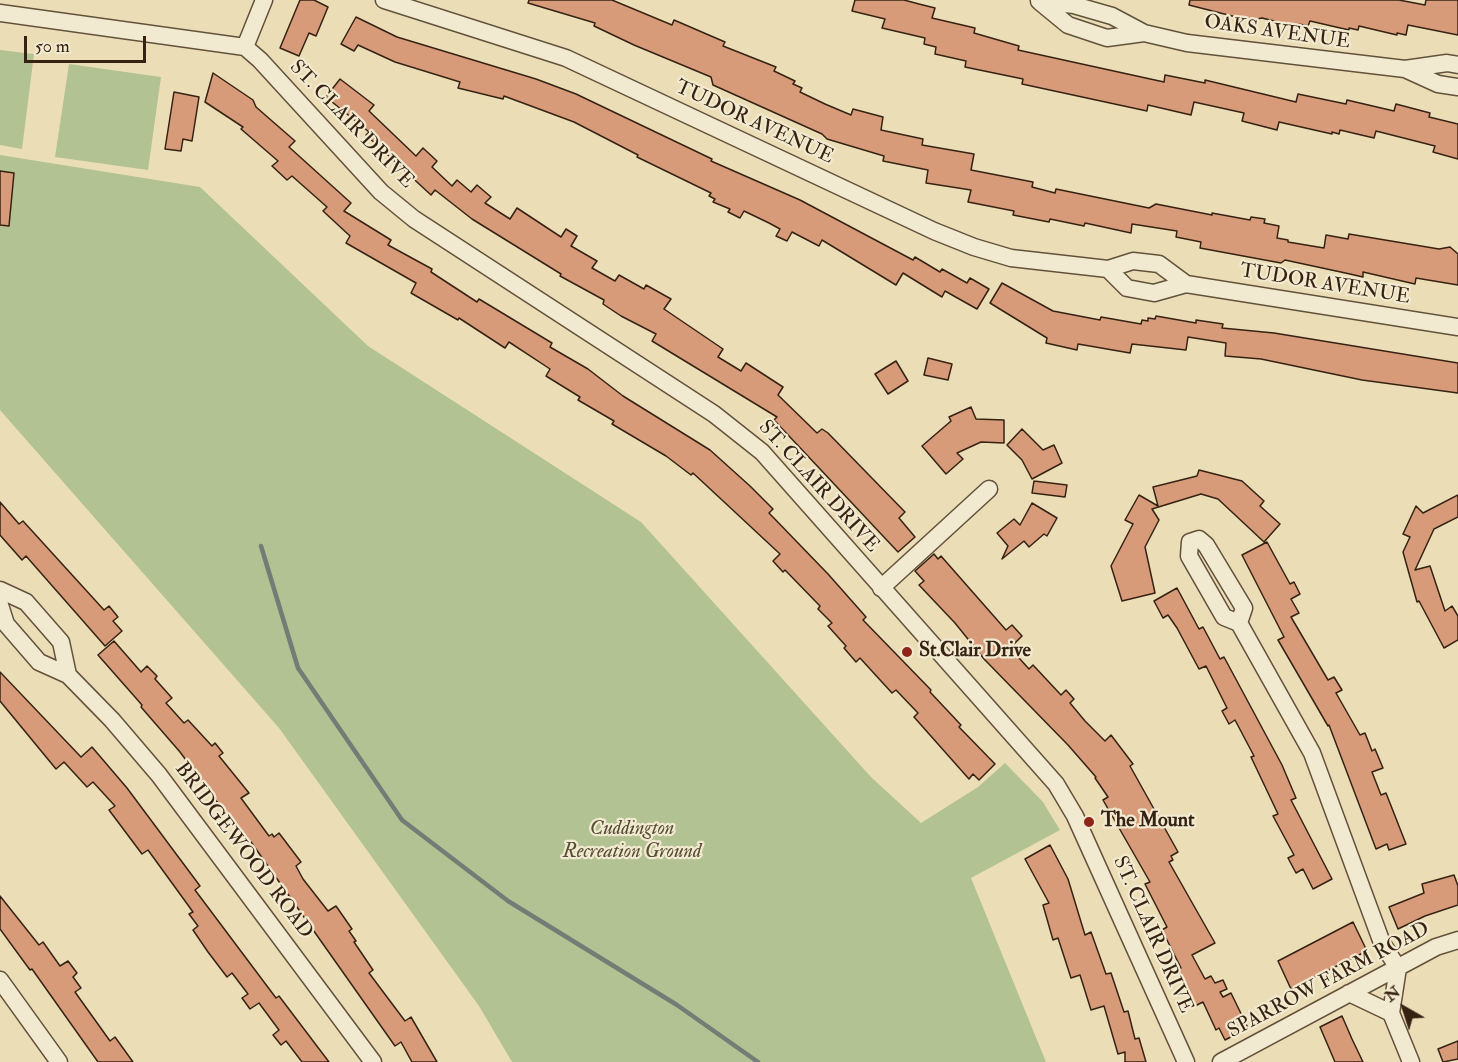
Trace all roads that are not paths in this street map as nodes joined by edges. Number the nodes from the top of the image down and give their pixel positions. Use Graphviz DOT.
graph roads {
  1 [pos="264,0"];
  2 [pos="384,0"];
  3 [pos="1038,1"];
  4 [pos="0,14"];
  5 [pos="245,47"];
  6 [pos="1458,65"];
  7 [pos="1405,69"];
  8 [pos="1458,87"];
  9 [pos="1108,268"];
  10 [pos="1186,284"];
  11 [pos="1458,327"];
  12 [pos="989,489"];
  13 [pos="881,588"];
  14 [pos="0,590"];
  15 [pos="0,605"];
  16 [pos="1239,623"];
  17 [pos="68,675"];
  18 [pos="1458,940"];
  19 [pos="1398,968"];
  20 [pos="0,980"];
  21 [pos="1349,993"];
  22 [pos="1391,1013"];
  23 [pos="59,1062"];
  24 [pos="373,1062"];
  25 [pos="1186,1062"];
  26 [pos="1221,1062"];
  27 [pos="1411,1062"];
  1 -- 5 [label="street"];
  2 -- 9 [label="street, TUDOR AVENUE"];
  3 -- 7 [label="street, OAKS AVENUE"];
  4 -- 5 [label="street"];
  5 -- 13 [label="street, ST. CLAIR DRIVE"];
  6 -- 7 [label="street, OAKS AVENUE"];
  7 -- 8 [label="street, OAKS AVENUE"];
  9 -- 10 [label="street, TUDOR AVENUE"];
  9 -- 10 [label="street, TUDOR AVENUE"];
  10 -- 11 [label="street, TUDOR AVENUE"];
  12 -- 13 [label="street"];
  13 -- 25 [label="street, ST. CLAIR DRIVE"];
  14 -- 17 [label="street"];
  15 -- 17 [label="street, BRIDGEWOOD ROAD"];
  16 -- 16 [label="street"];
  16 -- 19 [label="street"];
  17 -- 24 [label="street, BRIDGEWOOD ROAD"];
  18 -- 19 [label="street, SPARROW FARM ROAD"];
  19 -- 21 [label="street, SPARROW FARM ROAD"];
  19 -- 22 [label="street"];
  20 -- 23 [label="street"];
  21 -- 22 [label="street"];
  21 -- 26 [label="street, SPARROW FARM ROAD"];
  22 -- 27 [label="street"];
}
